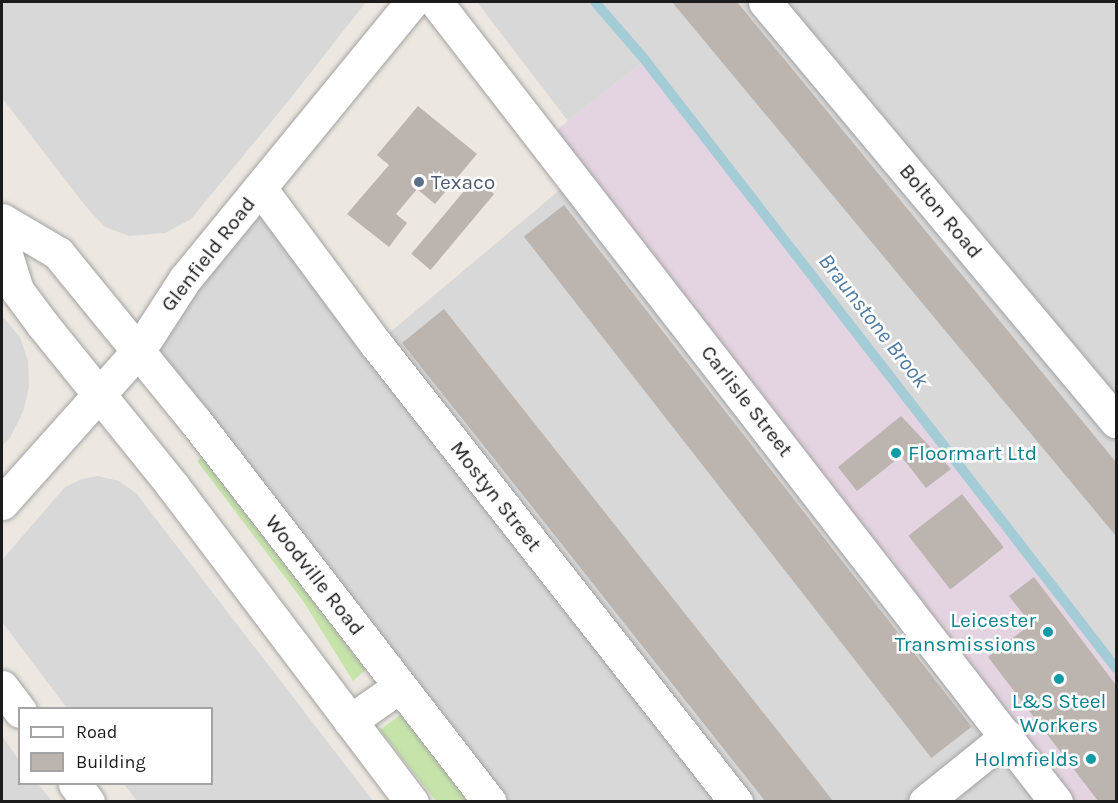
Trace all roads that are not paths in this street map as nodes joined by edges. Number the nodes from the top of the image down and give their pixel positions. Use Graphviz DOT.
graph roads {
  1 [pos="412,2"];
  2 [pos="436,2"];
  3 [pos="765,2"];
  4 [pos="260,188"];
  5 [pos="2,220"];
  6 [pos="2,242"];
  7 [pos="139,350"];
  8 [pos="99,396"];
  9 [pos="1116,421"];
  10 [pos="2,503"];
  11 [pos="400,686"];
  12 [pos="2,687"];
  13 [pos="18,708"];
  14 [pos="350,721"];
  15 [pos="1007,736"];
  16 [pos="76,785"];
  17 [pos="88,801"];
  18 [pos="412,801"];
  19 [pos="490,801"];
  20 [pos="736,801"];
  21 [pos="925,801"];
  22 [pos="1056,801"];
  1 -- 4 [label="street, Glenfield Road"];
  2 -- 15 [label="street, Carlisle Street"];
  3 -- 9 [label="street, Bolton Road"];
  4 -- 7 [label="street, Glenfield Road"];
  4 -- 20 [label="street, Mostyn Street"];
  5 -- 7 [label="street, Woodville Road"];
  6 -- 8 [label="street"];
  7 -- 8 [label="street, Glenfield Road"];
  7 -- 11 [label="street, Woodville Road"];
  8 -- 10 [label="street, Glenfield Road"];
  8 -- 14 [label="street"];
  11 -- 14 [label="street"];
  11 -- 19 [label="street, Woodville Road"];
  12 -- 13 [label="street"];
  14 -- 18 [label="street"];
  15 -- 21 [label="street"];
  15 -- 22 [label="street, Carlisle Street"];
  16 -- 17 [label="street"];
}
